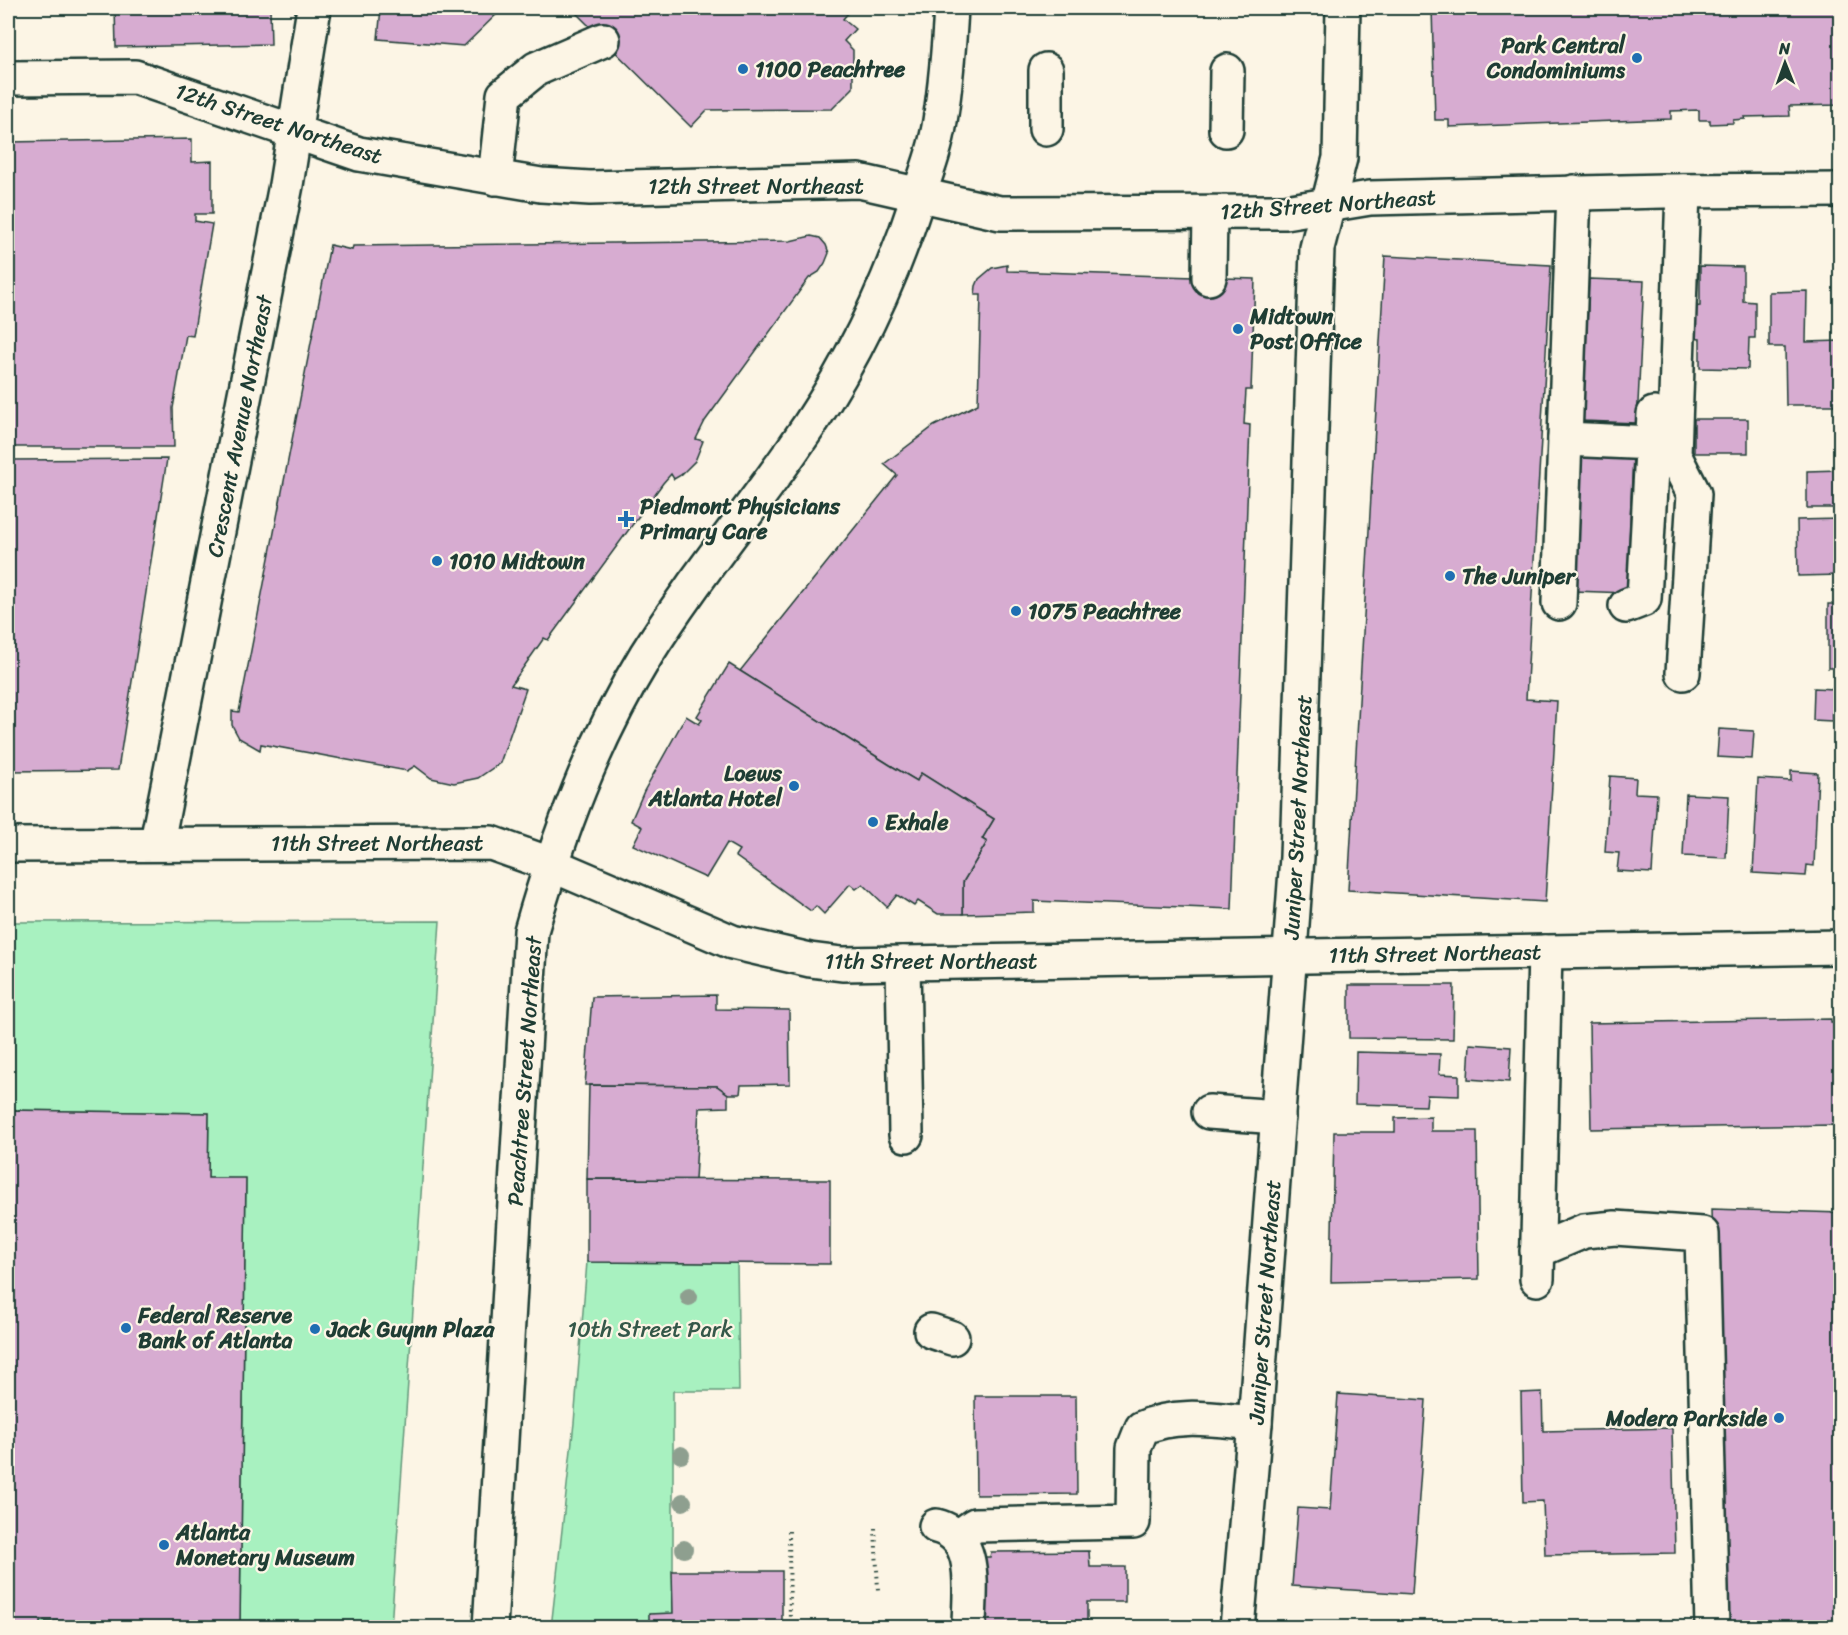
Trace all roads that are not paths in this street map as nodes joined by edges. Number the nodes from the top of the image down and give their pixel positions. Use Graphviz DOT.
graph roads {
  1 [pos="314,8"];
  2 [pos="951,8"];
  3 [pos="1344,8"];
  4 [pos="603,40"];
  5 [pos="1046,70"];
  6 [pos="1227,71"];
  7 [pos="8,78"];
  8 [pos="1046,129"];
  9 [pos="294,130"];
  10 [pos="1226,130"];
  11 [pos="495,178"];
  12 [pos="1840,190"];
  13 [pos="1673,191"];
  14 [pos="1574,192"];
  15 [pos="919,196"];
  16 [pos="1330,204"];
  17 [pos="1210,213"];
  18 [pos="1209,278"];
  19 [pos="1565,439"];
  20 [pos="1653,443"];
  21 [pos="1559,603"];
  22 [pos="1626,606"];
  23 [pos="1683,673"];
  24 [pos="157,842"];
  25 [pos="8,844"];
  26 [pos="550,864"];
  27 [pos="1840,947"];
  28 [pos="1545,952"];
  29 [pos="1290,956"];
  30 [pos="903,963"];
  31 [pos="1209,1113"];
  32 [pos="1278,1117"];
  33 [pos="906,1135"];
  34 [pos="1255,1423"];
  35 [pos="490,1628"];
  36 [pos="969,1628"];
  37 [pos="1237,1628"];
  38 [pos="1712,1628"];
  1 -- 9 [label="street, Crescent Avenue Northeast"];
  2 -- 15 [label="street, Peachtree Street Northeast"];
  3 -- 16 [label="street, Juniper Street Northeast"];
  4 -- 11 [label="street"];
  5 -- 8 [label="street"];
  6 -- 10 [label="street"];
  7 -- 9 [label="street, 12th Street Northeast"];
  9 -- 11 [label="street, 12th Street Northeast"];
  9 -- 24 [label="street, Crescent Avenue Northeast"];
  11 -- 15 [label="street, 12th Street Northeast"];
  12 -- 13 [label="street, 12th Street Northeast"];
  13 -- 14 [label="street, 12th Street Northeast"];
  13 -- 20 [label="street"];
  13 -- 23 [label="street"];
  14 -- 16 [label="street, 12th Street Northeast"];
  14 -- 19 [label="street"];
  15 -- 17 [label="street, 12th Street Northeast"];
  15 -- 26 [label="street, Peachtree Street Northeast"];
  16 -- 17 [label="street, 12th Street Northeast"];
  16 -- 29 [label="street, Juniper Street Northeast"];
  17 -- 18 [label="street"];
  19 -- 20 [label="street"];
  19 -- 21 [label="street"];
  20 -- 22 [label="street"];
  24 -- 25 [label="street, 11th Street Northeast"];
  24 -- 26 [label="street, 11th Street Northeast"];
  26 -- 30 [label="street, 11th Street Northeast"];
  26 -- 35 [label="street, Peachtree Street Northeast"];
  27 -- 28 [label="street, 11th Street Northeast"];
  28 -- 29 [label="street, 11th Street Northeast"];
  28 -- 38 [label="street"];
  29 -- 30 [label="street, 11th Street Northeast"];
  29 -- 32 [label="street, Juniper Street Northeast"];
  30 -- 33 [label="street"];
  31 -- 32 [label="street"];
  32 -- 34 [label="street, Juniper Street Northeast"];
  34 -- 36 [label="street"];
  34 -- 37 [label="street, Juniper Street Northeast"];
}
